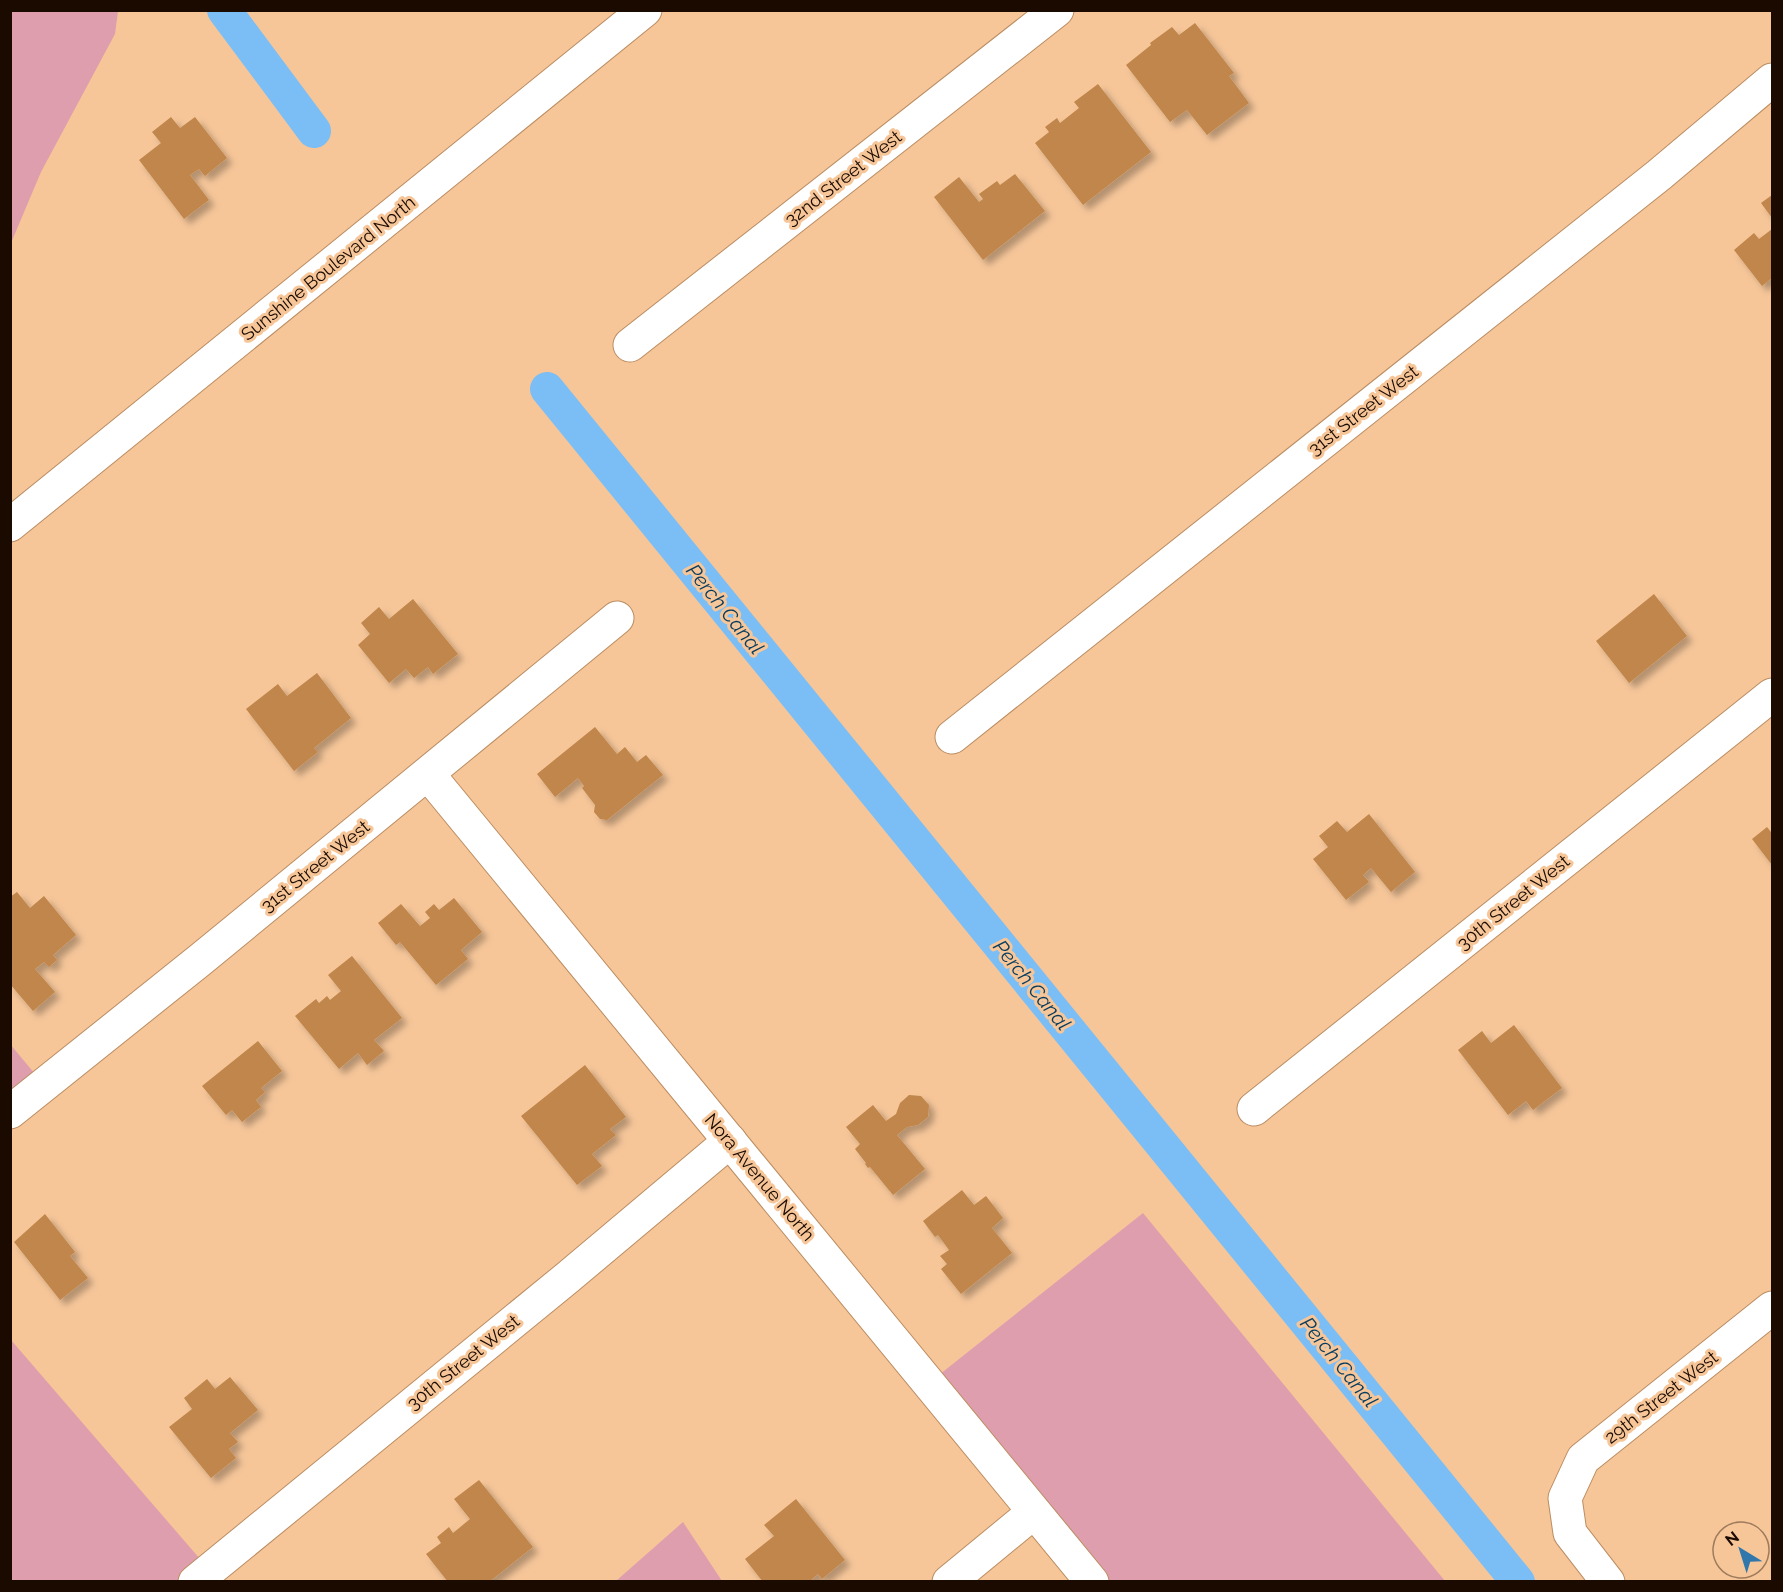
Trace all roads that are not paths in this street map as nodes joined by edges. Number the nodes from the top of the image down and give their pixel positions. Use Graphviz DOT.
graph roads {
  1 [pos="645,10"];
  2 [pos="1057,10"];
  3 [pos="1773,80"];
  4 [pos="630,345"];
  5 [pos="10,525"];
  6 [pos="617,618"];
  7 [pos="1773,695"];
  8 [pos="952,737"];
  9 [pos="428,774"];
  10 [pos="1254,1108"];
  11 [pos="10,1112"];
  12 [pos="730,1141"];
  13 [pos="1773,1308"];
  14 [pos="1034,1512"];
  15 [pos="195,1581"];
  16 [pos="949,1581"];
  17 [pos="1092,1581"];
  18 [pos="1608,1581"];
  1 -- 5 [label="street, Sunshine Boulevard North"];
  2 -- 4 [label="street, 32nd Street West"];
  3 -- 8 [label="street, 31st Street West"];
  6 -- 9 [label="street, 31st Street West"];
  7 -- 10 [label="street, 30th Street West"];
  9 -- 11 [label="street, 31st Street West"];
  9 -- 12 [label="street, Nora Avenue North"];
  12 -- 14 [label="street, Nora Avenue North"];
  12 -- 15 [label="street, 30th Street West"];
  13 -- 18 [label="street, 29th Street West"];
  14 -- 16 [label="street"];
  14 -- 17 [label="street, Nora Avenue North"];
}
